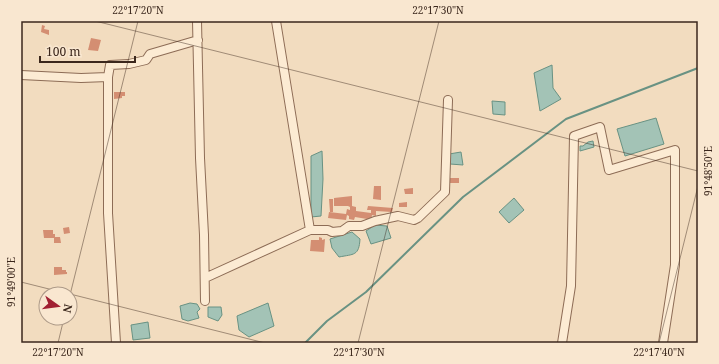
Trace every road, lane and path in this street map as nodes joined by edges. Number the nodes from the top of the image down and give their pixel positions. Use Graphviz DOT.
graph roads {
  1 [pos="197,21"];
  2 [pos="276,21"];
  3 [pos="198,40"];
  4 [pos="21,75"];
  5 [pos="108,77"];
  6 [pos="448,100"];
  7 [pos="310,230"];
  8 [pos="205,278"];
  9 [pos="205,301"];
  10 [pos="116,343"];
  11 [pos="562,343"];
  12 [pos="663,343"];
  1 -- 3 [label="street"];
  2 -- 7 [label="street"];
  3 -- 5 [label="street"];
  3 -- 8 [label="street"];
  4 -- 5 [label="street"];
  5 -- 10 [label="street"];
  6 -- 7 [label="street"];
  7 -- 8 [label="street"];
  8 -- 9 [label="street"];
  11 -- 12 [label="street"];
}
